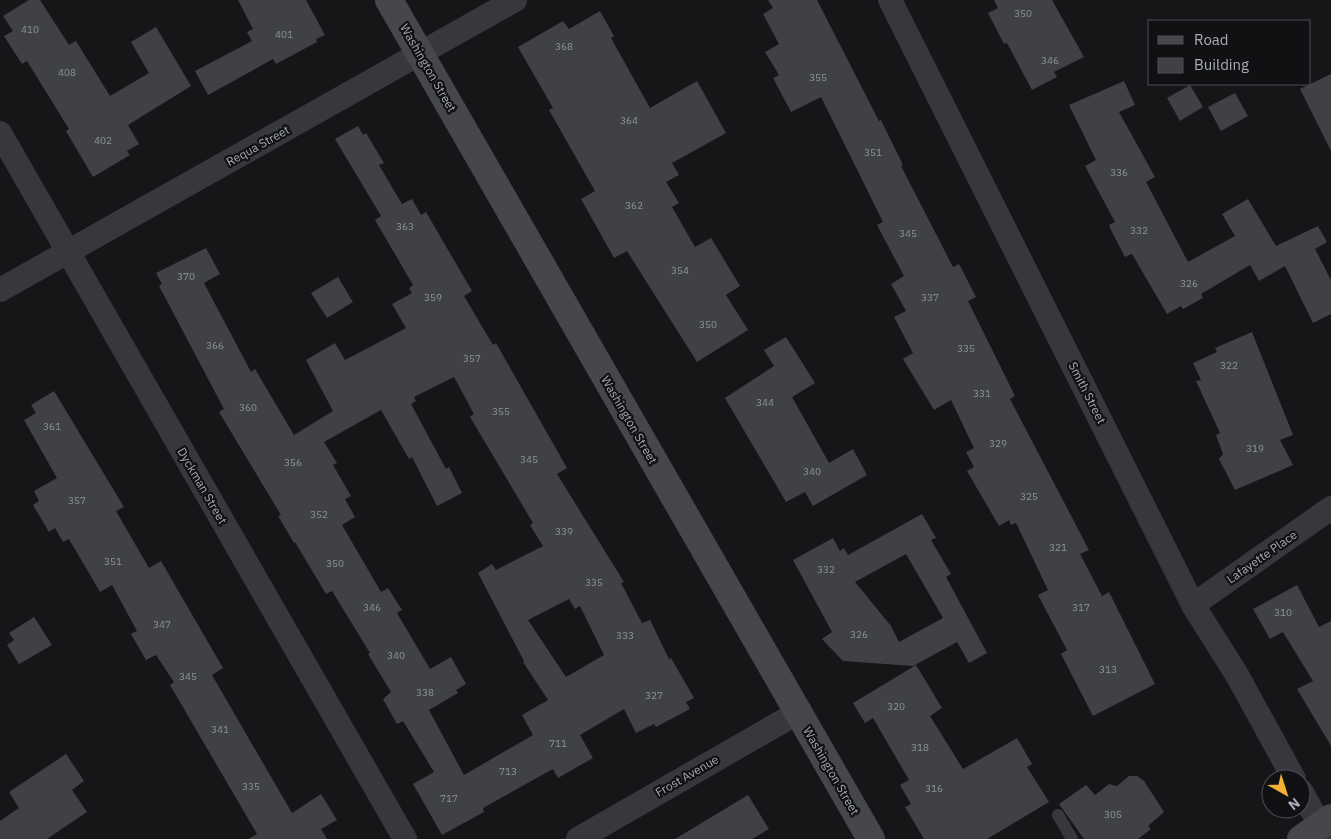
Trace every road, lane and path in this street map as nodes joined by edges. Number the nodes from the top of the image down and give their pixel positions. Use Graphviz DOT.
graph roads {
  1 [pos="389,0"];
  2 [pos="514,0"];
  3 [pos="890,0"];
  4 [pos="420,54"];
  5 [pos="0,133"];
  6 [pos="68,252"];
  7 [pos="0,290"];
  8 [pos="1331,508"];
  9 [pos="1193,605"];
  10 [pos="797,713"];
  11 [pos="1288,769"];
  12 [pos="1311,812"];
  13 [pos="1058,815"];
  14 [pos="1320,830"];
  15 [pos="405,839"];
  16 [pos="578,839"];
  17 [pos="871,839"];
  18 [pos="1072,839"];
  1 -- 4 [label="street, Washington Street"];
  2 -- 4 [label="street, Requa Street"];
  3 -- 9 [label="street, Smith Street"];
  4 -- 6 [label="street, Requa Street"];
  4 -- 10 [label="street, Washington Street"];
  5 -- 6 [label="street, Dyckman Street"];
  6 -- 7 [label="street, Requa Street"];
  6 -- 15 [label="street, Dyckman Street"];
  8 -- 9 [label="street, Lafayette Place"];
  9 -- 11 [label="street, Smith Street"];
  10 -- 16 [label="street, Frost Avenue"];
  10 -- 17 [label="street, Washington Street"];
  12 -- 14 [label="street"];
  13 -- 18 [label="lane"];
}
